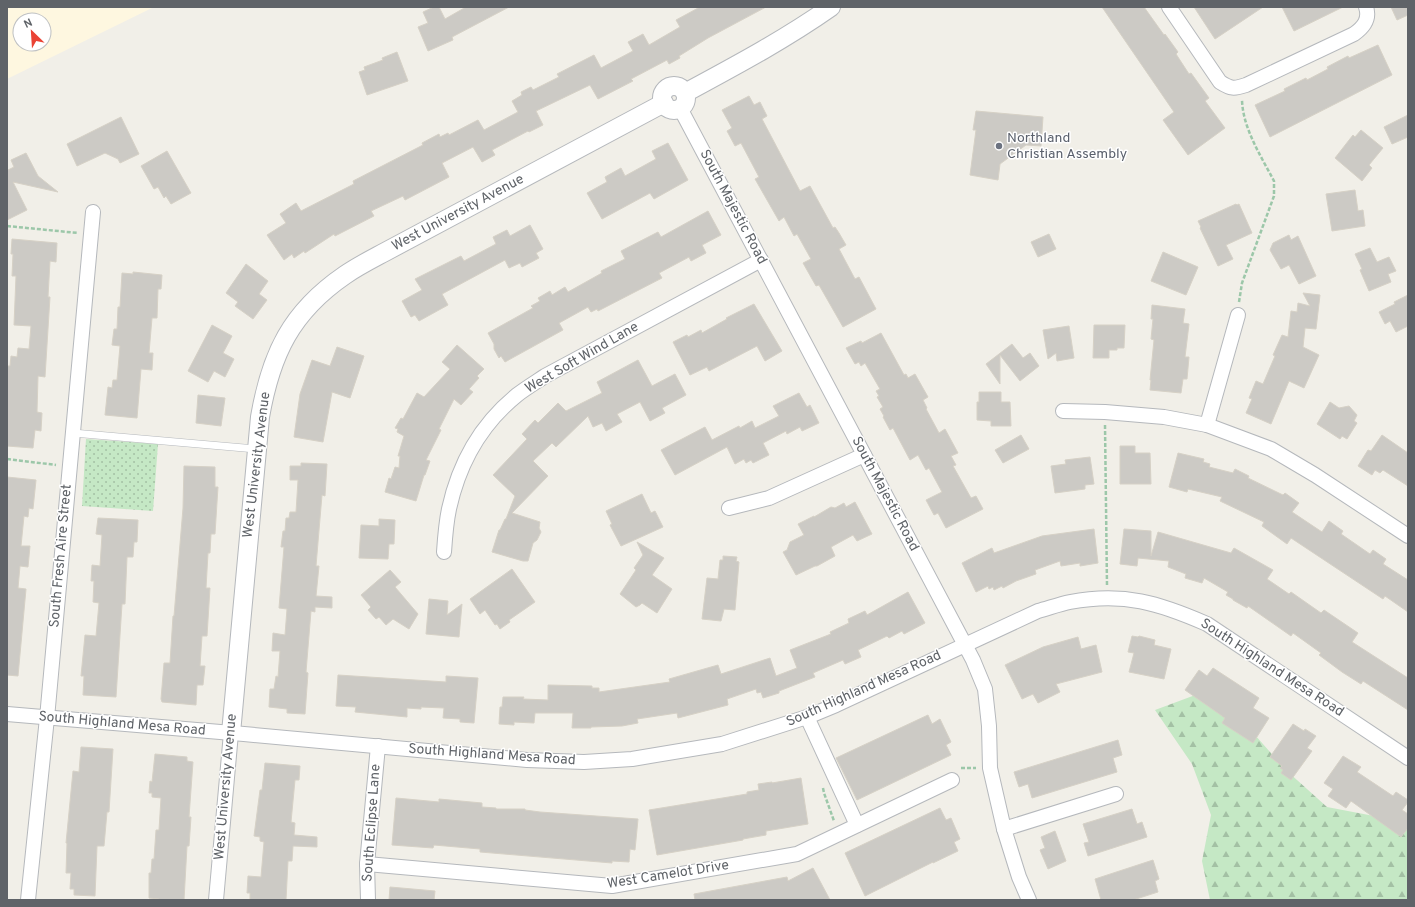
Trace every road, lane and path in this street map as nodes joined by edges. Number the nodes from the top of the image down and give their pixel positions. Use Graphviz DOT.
graph roads {
  1 [pos="831,7"];
  2 [pos="1169,7"];
  3 [pos="1366,7"];
  4 [pos="1241,87"];
  5 [pos="676,101"];
  6 [pos="93,212"];
  7 [pos="7,226"];
  8 [pos="71,233"];
  9 [pos="762,260"];
  10 [pos="1238,315"];
  11 [pos="1063,411"];
  12 [pos="1105,412"];
  13 [pos="1207,425"];
  14 [pos="73,433"];
  15 [pos="256,449"];
  16 [pos="864,456"];
  17 [pos="7,460"];
  18 [pos="56,465"];
  19 [pos="729,508"];
  20 [pos="1408,536"];
  21 [pos="444,552"];
  22 [pos="1107,598"];
  23 [pos="966,645"];
  24 [pos="7,714"];
  25 [pos="807,717"];
  26 [pos="47,718"];
  27 [pos="231,733"];
  28 [pos="378,746"];
  29 [pos="1408,758"];
  30 [pos="952,780"];
  31 [pos="1116,794"];
  32 [pos="857,825"];
  33 [pos="1004,830"];
  34 [pos="367,864"];
  35 [pos="28,900"];
  36 [pos="216,900"];
  37 [pos="368,900"];
  38 [pos="1029,900"];
  1 -- 5 [label="street, West University Avenue"];
  2 -- 4 [label="street"];
  3 -- 4 [label="street"];
  4 -- 10 [label="path"];
  5 -- 9 [label="street, South Majestic Road"];
  5 -- 15 [label="street, West University Avenue"];
  6 -- 14 [label="street, South Fresh Aire Street"];
  7 -- 8 [label="path"];
  9 -- 16 [label="street, South Majestic Road"];
  9 -- 21 [label="street, West Soft Wind Lane"];
  10 -- 13 [label="street"];
  11 -- 12 [label="street"];
  12 -- 13 [label="street"];
  12 -- 22 [label="path"];
  13 -- 20 [label="street"];
  14 -- 15 [label="lane"];
  14 -- 26 [label="street, South Fresh Aire Street"];
  15 -- 27 [label="street, West University Avenue"];
  16 -- 19 [label="street"];
  16 -- 23 [label="street, South Majestic Road"];
  17 -- 18 [label="path"];
  22 -- 23 [label="street, South Highland Mesa Road"];
  22 -- 29 [label="street, South Highland Mesa Road"];
  23 -- 25 [label="street, South Highland Mesa Road"];
  23 -- 33 [label="street, South Majestic Road"];
  24 -- 26 [label="street, South Highland Mesa Road"];
  25 -- 28 [label="street, South Highland Mesa Road"];
  25 -- 32 [label="street"];
  26 -- 27 [label="street, South Highland Mesa Road"];
  26 -- 35 [label="street, South Fresh Aire Street"];
  27 -- 28 [label="street, South Highland Mesa Road"];
  27 -- 36 [label="street, West University Avenue"];
  28 -- 34 [label="street, South Eclipse Lane"];
  30 -- 32 [label="street, West Camelot Drive"];
  31 -- 33 [label="street"];
  32 -- 34 [label="street, West Camelot Drive"];
  33 -- 38 [label="street, South Majestic Road"];
  34 -- 37 [label="street, South Eclipse Lane"];
}
